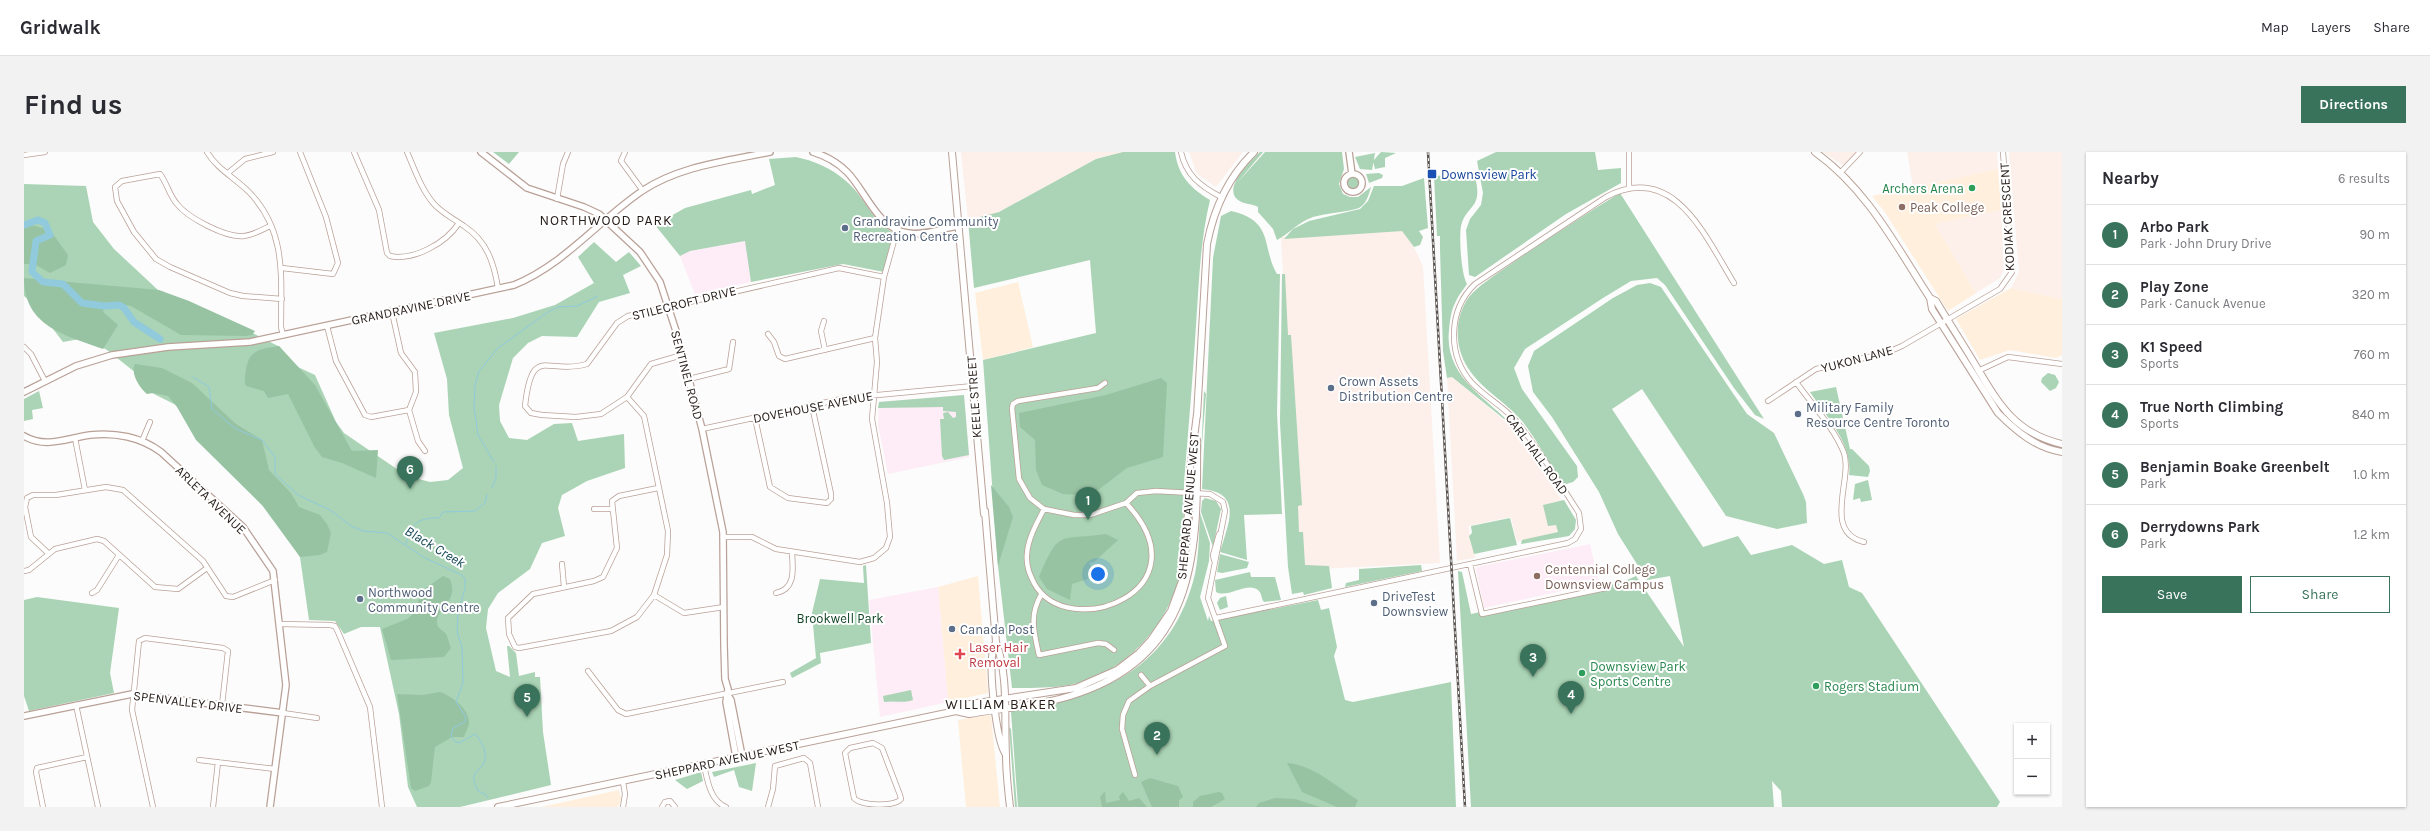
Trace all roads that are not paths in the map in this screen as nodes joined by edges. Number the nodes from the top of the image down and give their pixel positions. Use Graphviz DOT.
graph roads {
  1 [pos="44,152"];
  2 [pos="207,152"];
  3 [pos="273,152"];
  4 [pos="300,152"];
  5 [pos="354,152"];
  6 [pos="407,152"];
  7 [pos="481,152"];
  8 [pos="568,152"];
  9 [pos="625,152"];
  10 [pos="770,152"];
  11 [pos="813,152"];
  12 [pos="952,152"];
  13 [pos="1181,152"];
  14 [pos="1254,152"];
  15 [pos="1349,152"];
  16 [pos="1630,152"];
  17 [pos="1815,152"];
  18 [pos="1860,152"];
  19 [pos="2003,152"];
  20 [pos="24,155"];
  21 [pos="1841,172"];
  22 [pos="228,173"];
  23 [pos="1352,174"];
  24 [pos="1628,188"];
  25 [pos="643,191"];
  26 [pos="1221,197"];
  27 [pos="557,199"];
  28 [pos="606,220"];
  29 [pos="459,223"];
  30 [pos="270,226"];
  31 [pos="959,226"];
  32 [pos="897,230"];
  33 [pos="282,268"];
  34 [pos="884,277"];
  35 [pos="1734,283"];
  36 [pos="498,288"];
  37 [pos="1930,298"];
  38 [pos="282,299"];
  39 [pos="668,306"];
  40 [pos="392,312"];
  41 [pos="1947,319"];
  42 [pos="824,322"];
  43 [pos="1941,323"];
  44 [pos="327,326"];
  45 [pos="768,334"];
  46 [pos="283,335"];
  47 [pos="875,338"];
  48 [pos="733,342"];
  49 [pos="24,347"];
  50 [pos="825,350"];
  51 [pos="682,355"];
  52 [pos="2062,364"];
  53 [pos="1978,371"];
  54 [pos="689,379"];
  55 [pos="45,381"];
  56 [pos="1796,382"];
  57 [pos="1105,383"];
  58 [pos="973,386"];
  59 [pos="24,392"];
  60 [pos="874,395"];
  61 [pos="627,397"];
  62 [pos="1768,401"];
  63 [pos="812,406"];
  64 [pos="409,410"];
  65 [pos="1197,414"];
  66 [pos="755,418"];
  67 [pos="150,422"];
  68 [pos="702,429"];
  69 [pos="24,436"];
  70 [pos="75,438"];
  71 [pos="142,441"];
  72 [pos="2062,444"];
  73 [pos="425,452"];
  74 [pos="2062,452"];
  75 [pos="658,488"];
  76 [pos="85,490"];
  77 [pos="1189,493"];
  78 [pos="1196,493"];
  79 [pos="1126,503"];
  80 [pos="1044,508"];
  81 [pos="594,509"];
  82 [pos="611,509"];
  83 [pos="723,537"];
  84 [pos="1864,542"];
  85 [pos="48,552"];
  86 [pos="792,552"];
  87 [pos="119,555"];
  88 [pos="562,564"];
  89 [pos="1470,564"];
  90 [pos="207,568"];
  91 [pos="24,571"];
  92 [pos="275,580"];
  93 [pos="564,587"];
  94 [pos="1606,588"];
  95 [pos="92,593"];
  96 [pos="776,593"];
  97 [pos="654,595"];
  98 [pos="1041,595"];
  99 [pos="724,607"];
  100 [pos="1216,618"];
  101 [pos="280,624"];
  102 [pos="996,642"];
  103 [pos="1114,650"];
  104 [pos="588,671"];
  105 [pos="1141,675"];
  106 [pos="783,682"];
  107 [pos="1150,686"];
  108 [pos="132,694"];
  109 [pos="727,694"];
  110 [pos="1005,698"];
  111 [pos="995,700"];
  112 [pos="76,705"];
  113 [pos="222,705"];
  114 [pos="1005,707"];
  115 [pos="996,709"];
  116 [pos="956,711"];
  117 [pos="282,713"];
  118 [pos="24,716"];
  119 [pos="317,718"];
  120 [pos="1006,753"];
  121 [pos="739,756"];
  122 [pos="87,757"];
  123 [pos="199,760"];
  124 [pos="218,762"];
  125 [pos="704,765"];
  126 [pos="275,769"];
  127 [pos="1135,775"];
  128 [pos="623,782"];
  129 [pos="722,806"];
  130 [pos="873,806"];
  131 [pos="43,807"];
  132 [pos="98,807"];
  133 [pos="153,807"];
  134 [pos="213,807"];
  135 [pos="270,807"];
  136 [pos="382,807"];
  137 [pos="498,807"];
  138 [pos="623,807"];
  139 [pos="662,807"];
  140 [pos="675,807"];
  141 [pos="768,807"];
  142 [pos="818,807"];
  143 [pos="1010,807"];
  1 -- 20 [label="street"];
  2 -- 22 [label="street"];
  3 -- 22 [label="street"];
  4 -- 33 [label="street"];
  5 -- 29 [label="street"];
  6 -- 29 [label="street"];
  7 -- 27 [label="street, SENTINEL ROAD"];
  8 -- 27 [label="street"];
  9 -- 25 [label="street"];
  10 -- 25 [label="street, GRANDRAVINE DRIVE"];
  11 -- 32 [label="street"];
  12 -- 31 [label="main road, KEELE STREET"];
  13 -- 26 [label="street"];
  14 -- 26 [label="main road, SHEPPARD AVENUE WEST"];
  15 -- 23 [label="street"];
  16 -- 24 [label="street"];
  17 -- 21 [label="main road"];
  18 -- 21 [label="street"];
  19 -- 41 [label="street, KODIAK CRESCENT"];
  21 -- 37 [label="main road"];
  22 -- 30 [label="street"];
  24 -- 35 [label="street, CARL HALL ROAD"];
  24 -- 89 [label="street, CARL HALL ROAD"];
  25 -- 28 [label="street, GRANDRAVINE DRIVE"];
  26 -- 65 [label="main road, SHEPPARD AVENUE WEST"];
  27 -- 28 [label="street, SENTINEL ROAD"];
  28 -- 36 [label="street, GRANDRAVINE DRIVE"];
  28 -- 39 [label="street, SENTINEL ROAD"];
  29 -- 36 [label="street"];
  30 -- 33 [label="street"];
  30 -- 38 [label="street"];
  31 -- 32 [label="street"];
  31 -- 58 [label="main road, KEELE STREET"];
  32 -- 34 [label="street"];
  33 -- 38 [label="street"];
  34 -- 39 [label="street, STILECROFT DRIVE"];
  34 -- 47 [label="street"];
  36 -- 40 [label="street, GRANDRAVINE DRIVE"];
  37 -- 41 [label="main road"];
  37 -- 43 [label="main road"];
  38 -- 46 [label="street"];
  39 -- 51 [label="street, SENTINEL ROAD"];
  39 -- 61 [label="street, STILECROFT DRIVE"];
  40 -- 44 [label="street, GRANDRAVINE DRIVE"];
  40 -- 64 [label="street"];
  41 -- 43 [label="street, YUKON LANE"];
  41 -- 53 [label="main road"];
  42 -- 50 [label="street"];
  43 -- 56 [label="street, YUKON LANE"];
  43 -- 74 [label="main road"];
  44 -- 46 [label="street, GRANDRAVINE DRIVE"];
  44 -- 64 [label="street"];
  45 -- 50 [label="street"];
  46 -- 55 [label="street, GRANDRAVINE DRIVE"];
  47 -- 50 [label="street"];
  47 -- 60 [label="street"];
  48 -- 54 [label="street"];
  49 -- 55 [label="street"];
  51 -- 54 [label="street, SENTINEL ROAD"];
  51 -- 61 [label="street, STILECROFT DRIVE"];
  52 -- 53 [label="street"];
  53 -- 72 [label="main road"];
  54 -- 68 [label="street, SENTINEL ROAD"];
  55 -- 59 [label="street, GRANDRAVINE DRIVE"];
  56 -- 62 [label="street, YUKON LANE"];
  56 -- 84 [label="street"];
  57 -- 80 [label="street"];
  58 -- 60 [label="street, DOVEHOUSE AVENUE"];
  58 -- 102 [label="main road, KEELE STREET"];
  60 -- 63 [label="street, DOVEHOUSE AVENUE"];
  60 -- 86 [label="street"];
  61 -- 75 [label="street"];
  63 -- 66 [label="street, DOVEHOUSE AVENUE"];
  63 -- 66 [label="street"];
  64 -- 73 [label="street"];
  65 -- 77 [label="main road, SHEPPARD AVENUE WEST"];
  65 -- 78 [label="main road, SHEPPARD AVENUE WEST"];
  66 -- 68 [label="street, DOVEHOUSE AVENUE"];
  67 -- 71 [label="street"];
  68 -- 83 [label="street, SENTINEL ROAD"];
  69 -- 70 [label="street, ARLETA AVENUE"];
  70 -- 71 [label="street, ARLETA AVENUE"];
  70 -- 76 [label="street"];
  71 -- 92 [label="street, ARLETA AVENUE"];
  75 -- 82 [label="street"];
  75 -- 97 [label="street"];
  76 -- 85 [label="street"];
  76 -- 90 [label="street"];
  77 -- 78 [label="street"];
  77 -- 79 [label="street"];
  77 -- 110 [label="main road, SHEPPARD AVENUE WEST"];
  78 -- 100 [label="street"];
  78 -- 114 [label="main road, SHEPPARD AVENUE WEST"];
  79 -- 80 [label="street"];
  79 -- 98 [label="street"];
  80 -- 98 [label="street"];
  81 -- 82 [label="street"];
  82 -- 93 [label="street"];
  83 -- 86 [label="street"];
  83 -- 99 [label="street, SENTINEL ROAD"];
  85 -- 87 [label="street"];
  85 -- 91 [label="street"];
  86 -- 96 [label="street"];
  87 -- 90 [label="street"];
  87 -- 95 [label="street"];
  88 -- 93 [label="street"];
  89 -- 94 [label="street"];
  89 -- 100 [label="street, CARL HALL ROAD"];
  90 -- 92 [label="street"];
  92 -- 101 [label="street, ARLETA AVENUE"];
  93 -- 97 [label="street"];
  97 -- 99 [label="street"];
  98 -- 103 [label="street"];
  99 -- 109 [label="street, SENTINEL ROAD"];
  100 -- 107 [label="street"];
  101 -- 117 [label="street, ARLETA AVENUE"];
  101 -- 136 [label="street"];
  102 -- 110 [label="main road"];
  102 -- 111 [label="main road"];
  104 -- 109 [label="street"];
  105 -- 107 [label="street"];
  106 -- 109 [label="street"];
  107 -- 127 [label="street"];
  108 -- 112 [label="street, SPENVALLEY DRIVE"];
  108 -- 113 [label="street, SPENVALLEY DRIVE"];
  108 -- 113 [label="street"];
  108 -- 133 [label="street"];
  109 -- 121 [label="street, SENTINEL ROAD"];
  110 -- 111 [label="main road, SHEPPARD AVENUE WEST"];
  110 -- 114 [label="main road"];
  111 -- 115 [label="main road"];
  111 -- 116 [label="main road, SHEPPARD AVENUE WEST"];
  112 -- 118 [label="street, SPENVALLEY DRIVE"];
  112 -- 122 [label="street"];
  113 -- 117 [label="street, SPENVALLEY DRIVE"];
  114 -- 115 [label="main road, SHEPPARD AVENUE WEST"];
  114 -- 120 [label="main road"];
  115 -- 116 [label="main road, SHEPPARD AVENUE WEST"];
  115 -- 120 [label="main road"];
  116 -- 121 [label="main road, SHEPPARD AVENUE WEST"];
  117 -- 119 [label="street"];
  117 -- 126 [label="street, ARLETA AVENUE"];
  120 -- 143 [label="main road"];
  121 -- 125 [label="main road, SHEPPARD AVENUE WEST"];
  122 -- 131 [label="street"];
  122 -- 132 [label="street"];
  123 -- 124 [label="street"];
  124 -- 126 [label="street"];
  124 -- 134 [label="street"];
  125 -- 128 [label="main road, SHEPPARD AVENUE WEST"];
  125 -- 129 [label="street"];
  126 -- 135 [label="street, ARLETA AVENUE"];
  128 -- 137 [label="main road, SHEPPARD AVENUE WEST"];
  128 -- 138 [label="street"];
  130 -- 130 [label="street"];
  139 -- 140 [label="street"];
  141 -- 142 [label="street"];
}
